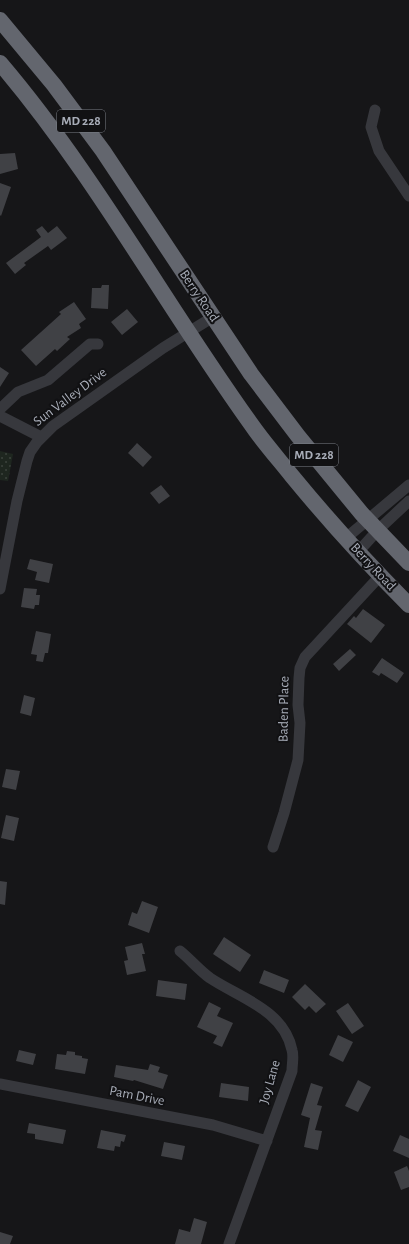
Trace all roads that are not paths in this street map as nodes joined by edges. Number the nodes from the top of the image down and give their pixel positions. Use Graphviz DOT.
graph roads {
  1 [pos="0,20"];
  2 [pos="0,63"];
  3 [pos="375,110"];
  4 [pos="409,196"];
  5 [pos="213,316"];
  6 [pos="189,331"];
  7 [pos="98,344"];
  8 [pos="0,409"];
  9 [pos="0,416"];
  10 [pos="41,437"];
  11 [pos="409,485"];
  12 [pos="409,500"];
  13 [pos="373,525"];
  14 [pos="346,538"];
  15 [pos="358,552"];
  16 [pos="409,563"];
  17 [pos="380,576"];
  18 [pos="0,589"];
  19 [pos="409,605"];
  20 [pos="273,847"];
  21 [pos="180,951"];
  22 [pos="0,1084"];
  23 [pos="267,1141"];
  24 [pos="229,1244"];
  1 -- 5 [label="highway, Berry Road / MD 228"];
  2 -- 6 [label="highway, Berry Road / MD 228"];
  3 -- 4 [label="street"];
  5 -- 6 [label="street, Sun Valley Drive"];
  5 -- 13 [label="highway, Berry Road / MD 228"];
  6 -- 10 [label="street, Sun Valley Drive"];
  6 -- 14 [label="highway, Berry Road / MD 228"];
  7 -- 8 [label="street"];
  9 -- 10 [label="street"];
  10 -- 18 [label="street, Sun Valley Drive"];
  11 -- 13 [label="street"];
  12 -- 13 [label="street"];
  13 -- 14 [label="street"];
  13 -- 15 [label="street"];
  13 -- 16 [label="highway, Berry Road / MD 228"];
  14 -- 15 [label="highway, Berry Road / MD 228"];
  15 -- 17 [label="highway, Berry Road / MD 228"];
  17 -- 19 [label="highway, Berry Road / MD 228"];
  17 -- 20 [label="street, Baden Place"];
  21 -- 23 [label="street, Joy Lane"];
  22 -- 23 [label="street, Pam Drive"];
  23 -- 24 [label="street, Joy Lane"];
}
